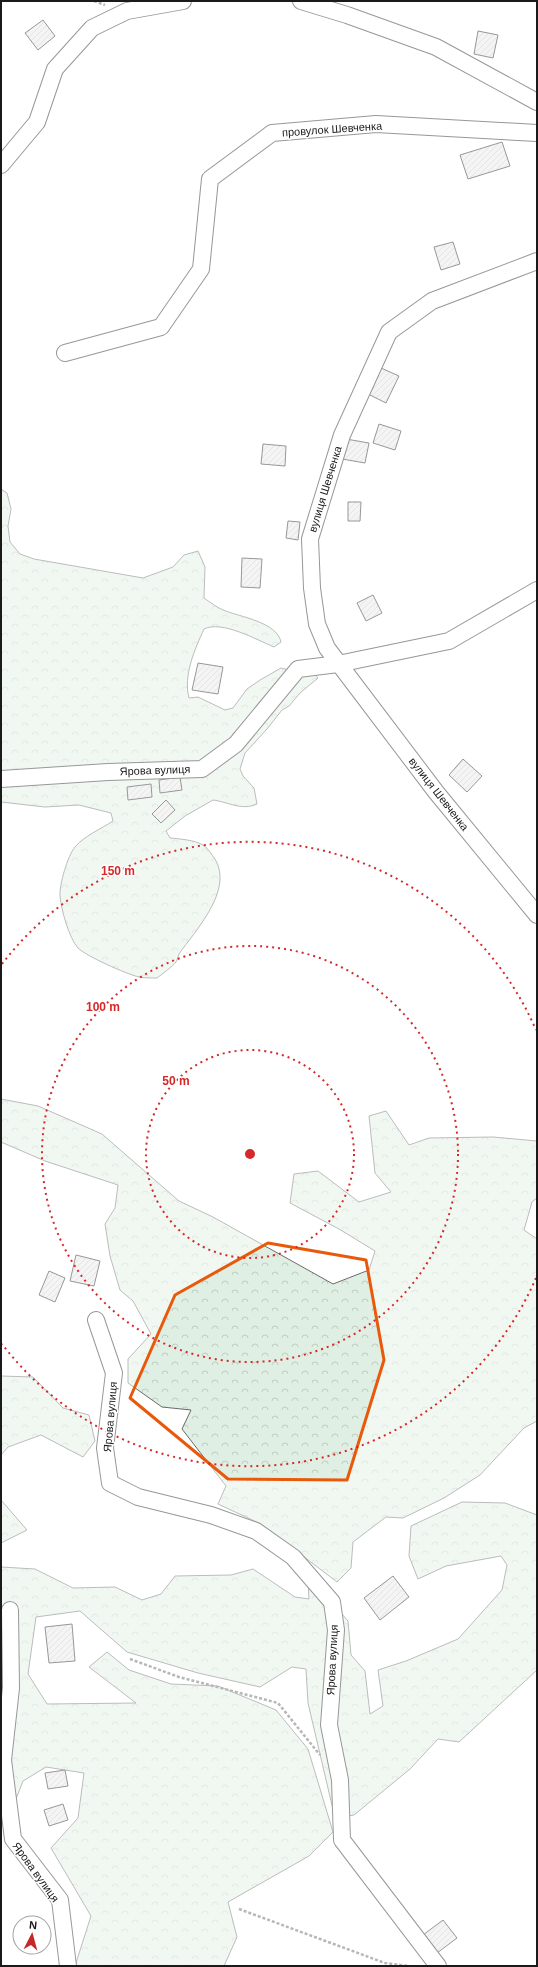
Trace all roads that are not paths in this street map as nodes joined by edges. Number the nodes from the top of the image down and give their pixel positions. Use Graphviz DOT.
graph roads {
  1 [pos="183,1"];
  2 [pos="302,1"];
  3 [pos="337,1"];
  4 [pos="347,15"];
  5 [pos="537,102"];
  6 [pos="537,133"];
  7 [pos="1,165"];
  8 [pos="537,261"];
  9 [pos="65,353"];
  10 [pos="537,590"];
  11 [pos="338,664"];
  12 [pos="1,779"];
  13 [pos="537,915"];
  14 [pos="96,1320"];
  15 [pos="10,1610"];
  16 [pos="68,1966"];
  17 [pos="438,1966"];
  1 -- 7 [label="street"];
  2 -- 4 [label="street"];
  3 -- 4 [label="street"];
  4 -- 5 [label="street"];
  6 -- 9 [label="street, провулок Шевченка"];
  8 -- 11 [label="street, вулиця Шевченка"];
  10 -- 11 [label="street, Ярова вулиця"];
  11 -- 12 [label="street, Ярова вулиця"];
  11 -- 13 [label="street, вулиця Шевченка"];
  14 -- 17 [label="street, Ярова вулиця"];
  15 -- 16 [label="street, Ярова вулиця"];
}
